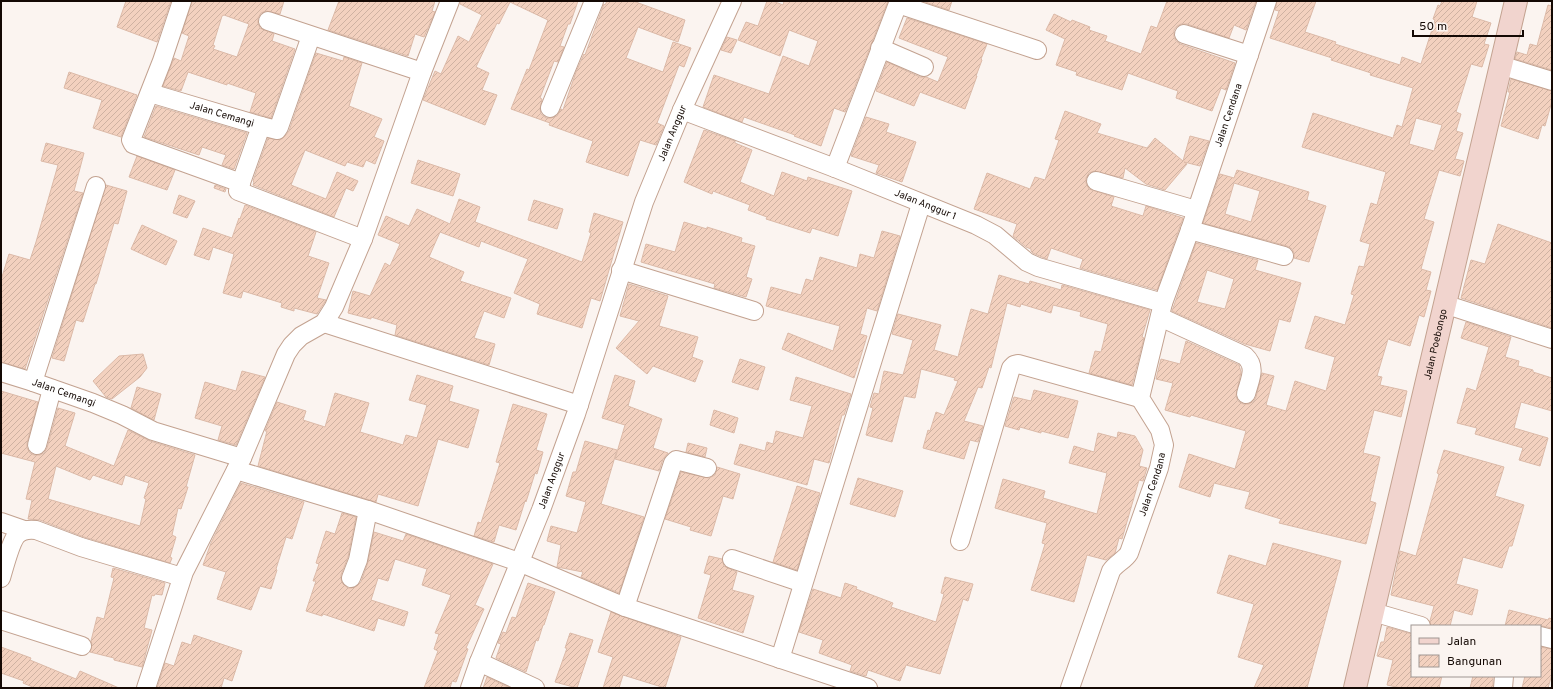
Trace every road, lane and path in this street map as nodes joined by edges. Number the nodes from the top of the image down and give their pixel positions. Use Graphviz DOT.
graph roads {
  1 [pos="182,1"];
  2 [pos="450,1"];
  3 [pos="594,1"];
  4 [pos="732,1"];
  5 [pos="1267,1"];
  6 [pos="1516,1"];
  7 [pos="898,2"];
  8 [pos="268,21"];
  9 [pos="1184,34"];
  10 [pos="311,36"];
  11 [pos="880,48"];
  12 [pos="1037,50"];
  13 [pos="1249,55"];
  14 [pos="1500,65"];
  15 [pos="924,67"];
  16 [pos="422,72"];
  17 [pos="1552,81"];
  18 [pos="150,93"];
  19 [pos="550,108"];
  20 [pos="682,110"];
  21 [pos="261,126"];
  22 [pos="835,168"];
  23 [pos="1096,181"];
  24 [pos="241,183"];
  25 [pos="96,186"];
  26 [pos="921,204"];
  27 [pos="1196,210"];
  28 [pos="1190,230"];
  29 [pos="363,239"];
  30 [pos="1284,256"];
  31 [pos="621,270"];
  32 [pos="1444,304"];
  33 [pos="1161,310"];
  34 [pos="754,311"];
  35 [pos="324,323"];
  36 [pos="1552,339"];
  37 [pos="1,372"];
  38 [pos="33,382"];
  39 [pos="52,389"];
  40 [pos="1246,394"];
  41 [pos="1140,398"];
  42 [pos="579,405"];
  43 [pos="36,445"];
  44 [pos="239,464"];
  45 [pos="706,468"];
  46 [pos="368,510"];
  47 [pos="1,522"];
  48 [pos="24,530"];
  49 [pos="960,541"];
  50 [pos="732,559"];
  51 [pos="519,562"];
  52 [pos="182,577"];
  53 [pos="1,578"];
  54 [pos="351,578"];
  55 [pos="803,583"];
  56 [pos="625,606"];
  57 [pos="1373,612"];
  58 [pos="1,620"];
  59 [pos="1418,625"];
  60 [pos="1541,636"];
  61 [pos="1552,639"];
  62 [pos="82,646"];
  63 [pos="780,659"];
  64 [pos="478,662"];
  65 [pos="1504,677"];
  66 [pos="146,688"];
  67 [pos="470,688"];
  68 [pos="535,688"];
  69 [pos="868,688"];
  70 [pos="1070,688"];
  71 [pos="1355,688"];
  72 [pos="1503,688"];
  1 -- 18 [label="street"];
  2 -- 16 [label="street"];
  3 -- 19 [label="street"];
  4 -- 20 [label="street, Jalan Anggur"];
  5 -- 13 [label="street, Jalan Cendana"];
  6 -- 14 [label="main road, Jalan Poebongo"];
  7 -- 11 [label="street"];
  7 -- 12 [label="street"];
  8 -- 10 [label="street"];
  9 -- 13 [label="street"];
  10 -- 16 [label="street"];
  10 -- 21 [label="street"];
  11 -- 15 [label="street"];
  11 -- 22 [label="street"];
  13 -- 27 [label="street, Jalan Cendana"];
  14 -- 17 [label="street"];
  14 -- 32 [label="main road, Jalan Poebongo"];
  16 -- 29 [label="street"];
  18 -- 21 [label="street, Jalan Cemangi"];
  18 -- 24 [label="street"];
  20 -- 22 [label="street, Jalan Anggur 1"];
  20 -- 31 [label="street, Jalan Anggur"];
  21 -- 24 [label="street, Jalan Cemangi"];
  22 -- 26 [label="street, Jalan Anggur 1"];
  23 -- 27 [label="street"];
  24 -- 29 [label="street"];
  25 -- 38 [label="street, Jalan Cemangi"];
  26 -- 33 [label="street, Jalan Anggur 1"];
  26 -- 55 [label="street"];
  27 -- 28 [label="street, Jalan Cendana"];
  28 -- 30 [label="street"];
  28 -- 33 [label="street, Jalan Cendana"];
  29 -- 35 [label="street"];
  31 -- 34 [label="street"];
  31 -- 42 [label="street, Jalan Anggur"];
  32 -- 36 [label="street"];
  32 -- 57 [label="main road, Jalan Poebongo"];
  33 -- 40 [label="street, Jalan Anggur 1"];
  33 -- 41 [label="street, Jalan Cendana"];
  35 -- 42 [label="street"];
  35 -- 44 [label="street"];
  37 -- 38 [label="street"];
  38 -- 39 [label="street, Jalan Cemangi"];
  39 -- 43 [label="street"];
  39 -- 44 [label="street, Jalan Cemangi"];
  41 -- 49 [label="street"];
  41 -- 70 [label="street, Jalan Cendana"];
  42 -- 51 [label="street, Jalan Anggur"];
  44 -- 46 [label="street, Jalan Cemangi"];
  44 -- 52 [label="street"];
  45 -- 56 [label="street"];
  46 -- 51 [label="street, Jalan Cemangi"];
  46 -- 54 [label="street"];
  47 -- 48 [label="street"];
  48 -- 52 [label="street"];
  48 -- 53 [label="street"];
  50 -- 55 [label="street"];
  51 -- 56 [label="street, Jalan Cemangi"];
  51 -- 64 [label="street, Jalan Anggur"];
  52 -- 66 [label="street"];
  55 -- 63 [label="street"];
  56 -- 63 [label="street, Jalan Cemangi"];
  57 -- 59 [label="street"];
  57 -- 71 [label="main road, Jalan Poebongo"];
  58 -- 62 [label="street"];
  60 -- 61 [label="street"];
  63 -- 69 [label="street, Jalan Cemangi"];
  64 -- 67 [label="street, Jalan Anggur"];
  64 -- 68 [label="street"];
  65 -- 72 [label="street"];
}
